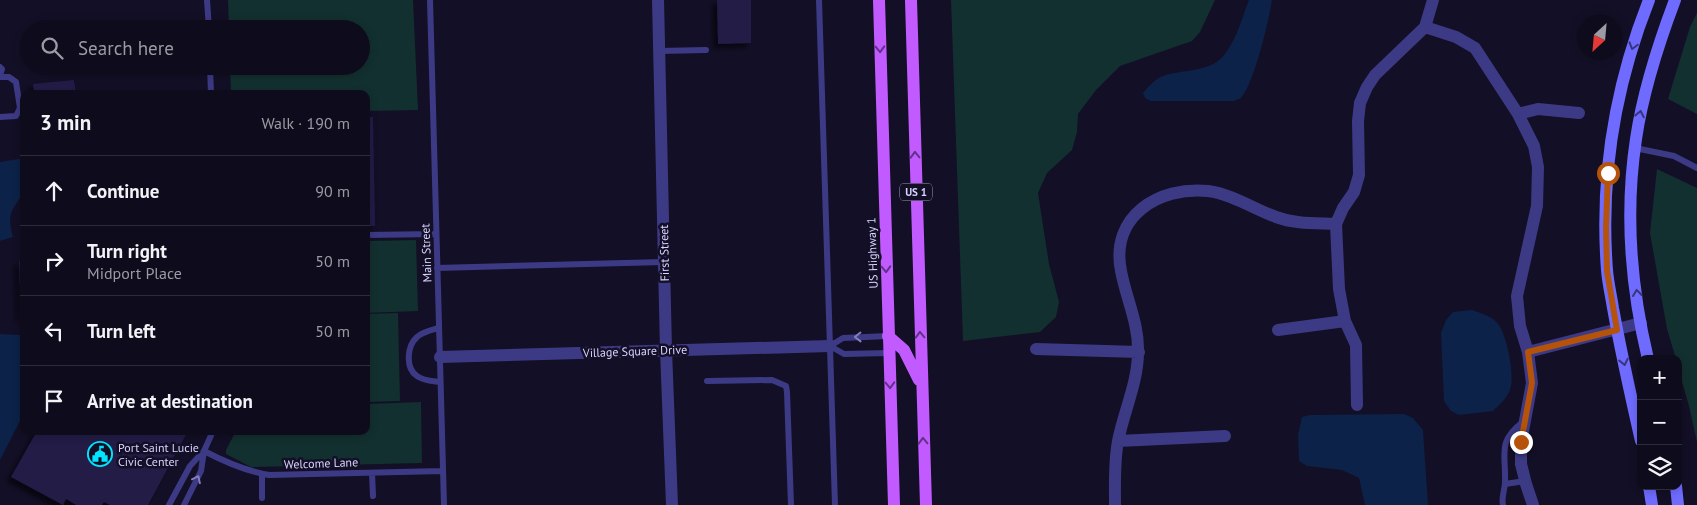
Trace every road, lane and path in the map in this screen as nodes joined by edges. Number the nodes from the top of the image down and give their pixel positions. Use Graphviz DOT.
graph roads {
  1 [pos="207,0"];
  2 [pos="430,0"];
  3 [pos="658,0"];
  4 [pos="819,0"];
  5 [pos="878,0"];
  6 [pos="911,0"];
  7 [pos="1433,0"];
  8 [pos="1649,0"];
  9 [pos="1675,0"];
  10 [pos="208,20"];
  11 [pos="1425,28"];
  12 [pos="706,50"];
  13 [pos="659,51"];
  14 [pos="0,67"];
  15 [pos="210,75"];
  16 [pos="0,76"];
  17 [pos="211,90"];
  18 [pos="1579,113"];
  19 [pos="1518,114"];
  20 [pos="0,117"];
  21 [pos="1635,148"];
  22 [pos="1697,168"];
  23 [pos="1336,224"];
  24 [pos="370,234"];
  25 [pos="436,234"];
  26 [pos="664,262"];
  27 [pos="437,268"];
  28 [pos="1345,321"];
  29 [pos="1641,323"];
  30 [pos="439,328"];
  31 [pos="1278,330"];
  32 [pos="1617,330"];
  33 [pos="888,336"];
  34 [pos="830,346"];
  35 [pos="1036,348"];
  36 [pos="666,350"];
  37 [pos="889,352"];
  38 [pos="1138,352"];
  39 [pos="1528,352"];
  40 [pos="1647,355"];
  41 [pos="440,356"];
  42 [pos="707,381"];
  43 [pos="440,382"];
  44 [pos="921,384"];
  45 [pos="1358,404"];
  46 [pos="1526,420"];
  47 [pos="1637,422"];
  48 [pos="211,435"];
  49 [pos="1225,436"];
  50 [pos="1118,441"];
  51 [pos="204,451"];
  52 [pos="443,471"];
  53 [pos="372,472"];
  54 [pos="262,474"];
  55 [pos="1525,481"];
  56 [pos="1505,484"];
  57 [pos="1650,490"];
  58 [pos="1676,490"];
  59 [pos="373,496"];
  60 [pos="262,498"];
  61 [pos="169,505"];
  62 [pos="184,505"];
  63 [pos="444,505"];
  64 [pos="672,505"];
  65 [pos="791,505"];
  66 [pos="835,505"];
  67 [pos="894,505"];
  68 [pos="926,505"];
  69 [pos="1115,505"];
  70 [pos="1503,505"];
  71 [pos="1533,505"];
  72 [pos="1652,505"];
  73 [pos="1678,505"];
  1 -- 10 [label="lane"];
  2 -- 25 [label="lane, Main Street"];
  3 -- 13 [label="street, First Street"];
  4 -- 34 [label="lane"];
  5 -- 33 [label="main road, US Highway 1 / US 1, one-way"];
  44 -- 6 [label="main road, US 1, one-way"];
  7 -- 11 [label="street"];
  8 -- 32 [label="main road, one-way"];
  21 -- 9 [label="main road, one-way"];
  11 -- 19 [label="street"];
  11 -- 23 [label="street"];
  12 -- 13 [label="lane"];
  13 -- 26 [label="street, First Street"];
  14 -- 16 [label="lane"];
  15 -- 17 [label="lane"];
  16 -- 20 [label="lane"];
  18 -- 19 [label="street"];
  19 -- 39 [label="street"];
  21 -- 22 [label="lane"];
  29 -- 21 [label="main road, one-way"];
  23 -- 28 [label="street"];
  23 -- 38 [label="street"];
  24 -- 25 [label="lane"];
  25 -- 27 [label="lane, Main Street"];
  26 -- 27 [label="lane"];
  26 -- 36 [label="street, First Street"];
  27 -- 30 [label="lane, Main Street"];
  28 -- 31 [label="street"];
  28 -- 45 [label="street"];
  29 -- 32 [label="street"];
  29 -- 40 [label="main road"];
  30 -- 41 [label="lane, Main Street"];
  30 -- 43 [label="lane"];
  32 -- 39 [label="street"];
  32 -- 47 [label="main road, one-way"];
  33 -- 34 [label="lane, Village Square Drive, one-way"];
  33 -- 37 [label="main road, US Highway 1 / US 1"];
  33 -- 44 [label="main road"];
  34 -- 36 [label="street, Village Square Drive"];
  34 -- 37 [label="lane, Village Square Drive"];
  34 -- 66 [label="lane"];
  35 -- 38 [label="street"];
  36 -- 41 [label="street, Village Square Drive"];
  36 -- 64 [label="street, First Street"];
  37 -- 67 [label="main road, US Highway 1 / US 1, one-way"];
  38 -- 50 [label="street"];
  39 -- 46 [label="street"];
  41 -- 43 [label="lane, Main Street"];
  42 -- 65 [label="lane"];
  43 -- 52 [label="lane, Main Street"];
  68 -- 44 [label="main road, US 1, one-way"];
  46 -- 55 [label="street"];
  46 -- 56 [label="lane"];
  48 -- 51 [label="lane"];
  49 -- 50 [label="street"];
  50 -- 69 [label="street"];
  51 -- 54 [label="lane, Welcome Lane"];
  51 -- 61 [label="lane"];
  62 -- 51 [label="lane, one-way"];
  52 -- 53 [label="lane, Welcome Lane"];
  52 -- 63 [label="lane, Main Street"];
  53 -- 54 [label="lane, Welcome Lane"];
  53 -- 59 [label="lane"];
  54 -- 60 [label="lane"];
  55 -- 56 [label="lane"];
  55 -- 71 [label="street"];
  56 -- 70 [label="lane"];
  57 -- 72 [label="main road"];
  58 -- 73 [label="main road"];
}
